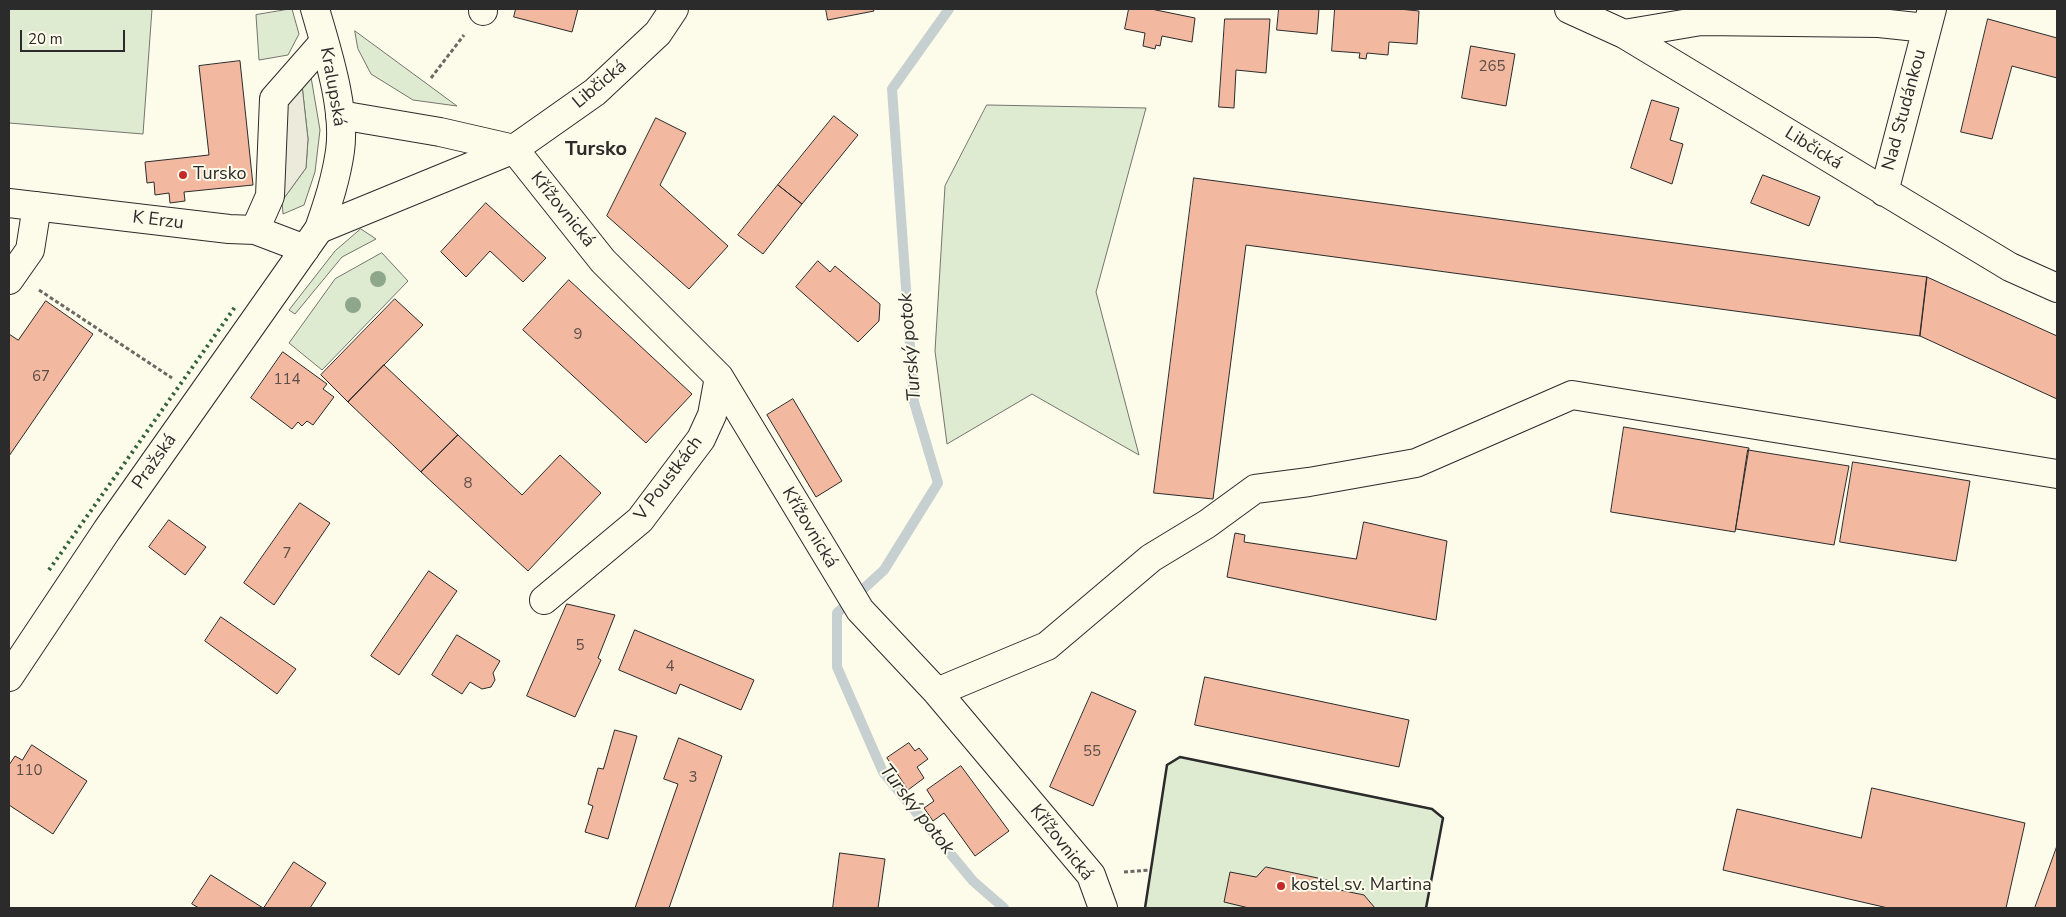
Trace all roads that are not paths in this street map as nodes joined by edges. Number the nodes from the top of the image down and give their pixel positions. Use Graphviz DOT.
graph roads {
  1 [pos="315,9"];
  2 [pos="674,9"];
  3 [pos="1569,9"];
  4 [pos="1929,18"];
  5 [pos="1624,34"];
  6 [pos="324,42"];
  7 [pos="340,115"];
  8 [pos="514,149"];
  9 [pos="1884,192"];
  10 [pos="9,202"];
  11 [pos="37,206"];
  12 [pos="255,230"];
  13 [pos="312,239"];
  14 [pos="11,276"];
  15 [pos="2057,288"];
  16 [pos="719,376"];
  17 [pos="2057,474"];
  18 [pos="544,600"];
  19 [pos="9,677"];
  20 [pos="936,692"];
  21 [pos="1103,908"];
  1 -- 6 [label="street, Kralupská"];
  2 -- 8 [label="street, Libčická"];
  3 -- 5 [label="street, Libčická"];
  4 -- 5 [label="street, Nad Studánkou"];
  4 -- 9 [label="street, Nad Studánkou"];
  5 -- 9 [label="street, Libčická"];
  6 -- 7 [label="street, Kralupská"];
  6 -- 12 [label="street"];
  7 -- 8 [label="street"];
  7 -- 13 [label="street, Kralupská"];
  8 -- 13 [label="street, Libčická"];
  8 -- 16 [label="street, Křížovnická"];
  9 -- 15 [label="street, Libčická"];
  10 -- 11 [label="street, K Erzu"];
  11 -- 12 [label="street, K Erzu"];
  11 -- 14 [label="street"];
  12 -- 13 [label="street, K Erzu"];
  13 -- 19 [label="street, Pražská"];
  16 -- 18 [label="street, V Poustkách"];
  16 -- 20 [label="street, Křížovnická"];
  17 -- 20 [label="street"];
  20 -- 21 [label="street, Křížovnická"];
}
